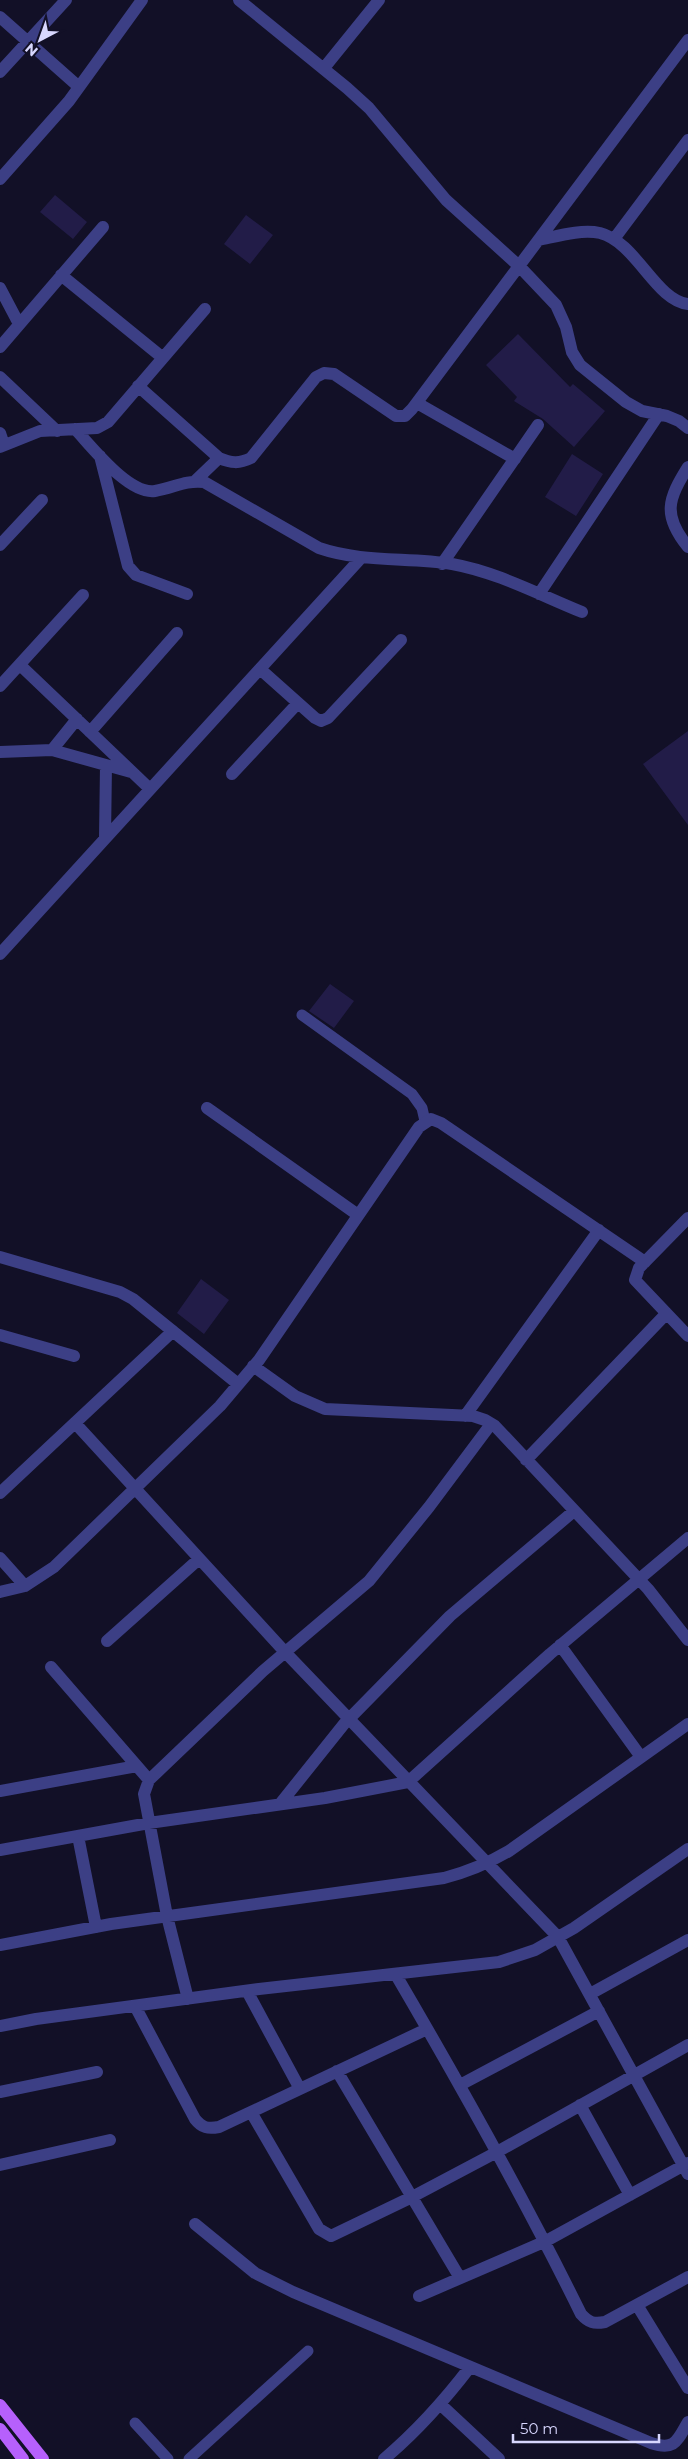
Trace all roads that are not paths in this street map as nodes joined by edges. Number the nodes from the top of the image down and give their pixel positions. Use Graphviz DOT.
graph roads {
  1 [pos="66,0"];
  2 [pos="142,0"];
  3 [pos="239,0"];
  4 [pos="379,0"];
  5 [pos="0,17"];
  6 [pos="688,40"];
  7 [pos="27,42"];
  8 [pos="324,68"];
  9 [pos="0,72"];
  10 [pos="80,87"];
  11 [pos="688,140"];
  12 [pos="0,179"];
  13 [pos="103,226"];
  14 [pos="614,239"];
  15 [pos="539,240"];
  16 [pos="519,266"];
  17 [pos="62,275"];
  18 [pos="0,288"];
  19 [pos="688,304"];
  20 [pos="205,309"];
  21 [pos="19,324"];
  22 [pos="0,347"];
  23 [pos="163,358"];
  24 [pos="0,377"];
  25 [pos="138,386"];
  26 [pos="417,403"];
  27 [pos="659,414"];
  28 [pos="538,425"];
  29 [pos="688,428"];
  30 [pos="75,429"];
  31 [pos="57,431"];
  32 [pos="0,433"];
  33 [pos="2,446"];
  34 [pos="99,454"];
  35 [pos="219,458"];
  36 [pos="515,459"];
  37 [pos="688,467"];
  38 [pos="195,481"];
  39 [pos="42,500"];
  40 [pos="0,545"];
  41 [pos="688,547"];
  42 [pos="362,558"];
  43 [pos="442,564"];
  44 [pos="187,594"];
  45 [pos="539,594"];
  46 [pos="84,595"];
  47 [pos="582,612"];
  48 [pos="177,633"];
  49 [pos="401,640"];
  50 [pos="20,665"];
  51 [pos="260,669"];
  52 [pos="0,686"];
  53 [pos="298,703"];
  54 [pos="77,719"];
  55 [pos="90,732"];
  56 [pos="52,750"];
  57 [pos="0,752"];
  58 [pos="106,765"];
  59 [pos="134,773"];
  60 [pos="232,774"];
  61 [pos="150,789"];
  62 [pos="105,838"];
  63 [pos="0,954"];
  64 [pos="302,1015"];
  65 [pos="207,1108"];
  66 [pos="425,1121"];
  67 [pos="358,1215"];
  68 [pos="688,1218"];
  69 [pos="599,1230"];
  70 [pos="0,1257"];
  71 [pos="645,1262"];
  72 [pos="666,1314"];
  73 [pos="173,1331"];
  74 [pos="0,1335"];
  75 [pos="688,1336"];
  76 [pos="74,1356"];
  77 [pos="254,1366"];
  78 [pos="238,1384"];
  79 [pos="465,1416"];
  80 [pos="75,1423"];
  81 [pos="491,1424"];
  82 [pos="526,1460"];
  83 [pos="2,1486"];
  84 [pos="134,1489"];
  85 [pos="574,1511"];
  86 [pos="688,1538"];
  87 [pos="0,1558"];
  88 [pos="200,1560"];
  89 [pos="638,1579"];
  90 [pos="25,1586"];
  91 [pos="0,1592"];
  92 [pos="688,1640"];
  93 [pos="107,1641"];
  94 [pos="560,1646"];
  95 [pos="285,1652"];
  96 [pos="51,1667"];
  97 [pos="349,1718"];
  98 [pos="688,1724"];
  99 [pos="641,1757"];
  100 [pos="137,1766"];
  101 [pos="149,1780"];
  102 [pos="408,1782"];
  103 [pos="0,1791"];
  104 [pos="280,1804"];
  105 [pos="149,1823"];
  106 [pos="78,1836"];
  107 [pos="0,1850"];
  108 [pos="688,1850"];
  109 [pos="488,1864"];
  110 [pos="167,1916"];
  111 [pos="96,1927"];
  112 [pos="558,1937"];
  113 [pos="688,1940"];
  114 [pos="0,1945"];
  115 [pos="396,1975"];
  116 [pos="247,1991"];
  117 [pos="590,1994"];
  118 [pos="188,1999"];
  119 [pos="135,2006"];
  120 [pos="599,2011"];
  121 [pos="0,2026"];
  122 [pos="427,2029"];
  123 [pos="688,2045"];
  124 [pos="337,2071"];
  125 [pos="97,2072"];
  126 [pos="634,2075"];
  127 [pos="460,2085"];
  128 [pos="300,2089"];
  129 [pos="0,2092"];
  130 [pos="580,2105"];
  131 [pos="251,2112"];
  132 [pos="110,2140"];
  133 [pos="497,2152"];
  134 [pos="0,2165"];
  135 [pos="686,2167"];
  136 [pos="630,2195"];
  137 [pos="412,2197"];
  138 [pos="195,2224"];
  139 [pos="546,2241"];
  140 [pos="688,2277"];
  141 [pos="460,2278"];
  142 [pos="419,2296"];
  143 [pos="637,2305"];
  144 [pos="308,2352"];
  145 [pos="470,2367"];
  146 [pos="688,2388"];
  147 [pos="440,2404"];
  148 [pos="0,2405"];
  149 [pos="688,2422"];
  150 [pos="134,2423"];
  151 [pos="0,2430"];
  152 [pos="23,2459"];
  153 [pos="43,2459"];
  154 [pos="168,2459"];
  155 [pos="189,2459"];
  156 [pos="384,2459"];
  157 [pos="500,2459"];
  1 -- 7 [label="street"];
  2 -- 10 [label="street"];
  3 -- 8 [label="street"];
  4 -- 8 [label="street"];
  5 -- 7 [label="street"];
  6 -- 15 [label="street"];
  7 -- 9 [label="street"];
  7 -- 10 [label="street"];
  8 -- 16 [label="street"];
  10 -- 12 [label="street"];
  11 -- 14 [label="street"];
  13 -- 17 [label="street"];
  14 -- 15 [label="street"];
  14 -- 19 [label="street"];
  15 -- 16 [label="street"];
  16 -- 26 [label="street"];
  16 -- 27 [label="street"];
  17 -- 21 [label="street"];
  17 -- 23 [label="street"];
  18 -- 21 [label="street"];
  20 -- 23 [label="street"];
  21 -- 22 [label="street"];
  23 -- 25 [label="street"];
  24 -- 31 [label="street"];
  25 -- 30 [label="street"];
  25 -- 35 [label="street"];
  26 -- 35 [label="street"];
  26 -- 36 [label="street"];
  27 -- 29 [label="street"];
  27 -- 45 [label="street"];
  28 -- 36 [label="street"];
  30 -- 31 [label="street"];
  30 -- 34 [label="street"];
  31 -- 33 [label="street"];
  32 -- 33 [label="street"];
  34 -- 38 [label="street"];
  34 -- 44 [label="street"];
  35 -- 38 [label="street"];
  36 -- 43 [label="street"];
  37 -- 41 [label="street"];
  38 -- 42 [label="street"];
  39 -- 40 [label="street"];
  42 -- 43 [label="street"];
  42 -- 51 [label="street"];
  43 -- 45 [label="street"];
  45 -- 47 [label="street"];
  46 -- 50 [label="street"];
  48 -- 55 [label="street"];
  49 -- 53 [label="street"];
  50 -- 52 [label="street"];
  50 -- 54 [label="street"];
  51 -- 53 [label="street"];
  51 -- 61 [label="street"];
  53 -- 60 [label="street"];
  54 -- 55 [label="street"];
  54 -- 56 [label="street"];
  55 -- 59 [label="street"];
  56 -- 57 [label="street"];
  56 -- 58 [label="street"];
  58 -- 59 [label="street"];
  58 -- 62 [label="street"];
  59 -- 61 [label="street"];
  61 -- 62 [label="street"];
  62 -- 63 [label="street"];
  64 -- 66 [label="lane"];
  65 -- 67 [label="street"];
  66 -- 67 [label="street"];
  66 -- 69 [label="street"];
  67 -- 77 [label="street"];
  68 -- 71 [label="street"];
  69 -- 71 [label="street"];
  69 -- 79 [label="street"];
  70 -- 73 [label="street"];
  71 -- 72 [label="street"];
  72 -- 75 [label="street"];
  72 -- 82 [label="street"];
  73 -- 78 [label="street"];
  73 -- 80 [label="street"];
  74 -- 76 [label="street"];
  77 -- 78 [label="street"];
  77 -- 79 [label="street"];
  78 -- 84 [label="street"];
  79 -- 81 [label="street"];
  80 -- 83 [label="street"];
  80 -- 84 [label="street"];
  81 -- 82 [label="street"];
  81 -- 95 [label="street"];
  82 -- 85 [label="street"];
  84 -- 88 [label="street"];
  84 -- 90 [label="street"];
  85 -- 89 [label="street"];
  85 -- 97 [label="street"];
  86 -- 89 [label="street"];
  87 -- 90 [label="street"];
  88 -- 93 [label="street"];
  88 -- 95 [label="street"];
  89 -- 92 [label="street"];
  89 -- 94 [label="street"];
  90 -- 91 [label="street"];
  94 -- 99 [label="street"];
  94 -- 102 [label="street"];
  95 -- 97 [label="street"];
  95 -- 101 [label="street"];
  96 -- 100 [label="street"];
  97 -- 102 [label="street"];
  97 -- 104 [label="street"];
  98 -- 99 [label="street"];
  99 -- 109 [label="street"];
  100 -- 101 [label="street"];
  100 -- 103 [label="street"];
  101 -- 105 [label="street"];
  102 -- 104 [label="street"];
  102 -- 109 [label="street"];
  104 -- 105 [label="street"];
  105 -- 106 [label="street"];
  105 -- 110 [label="street"];
  106 -- 107 [label="street"];
  106 -- 111 [label="street"];
  108 -- 112 [label="street"];
  109 -- 110 [label="street"];
  109 -- 112 [label="street"];
  110 -- 111 [label="street"];
  110 -- 118 [label="street"];
  111 -- 114 [label="street"];
  112 -- 115 [label="street"];
  112 -- 117 [label="street"];
  113 -- 117 [label="street"];
  115 -- 116 [label="street"];
  115 -- 122 [label="street"];
  116 -- 118 [label="street"];
  116 -- 128 [label="street"];
  117 -- 120 [label="street"];
  118 -- 119 [label="street"];
  119 -- 121 [label="street"];
  119 -- 131 [label="street"];
  120 -- 126 [label="street"];
  120 -- 127 [label="street"];
  122 -- 124 [label="street"];
  122 -- 127 [label="street"];
  123 -- 126 [label="street"];
  124 -- 128 [label="street"];
  124 -- 137 [label="street"];
  125 -- 129 [label="street"];
  126 -- 130 [label="street"];
  126 -- 135 [label="street"];
  127 -- 133 [label="street"];
  128 -- 131 [label="street"];
  130 -- 133 [label="street"];
  130 -- 136 [label="street"];
  131 -- 137 [label="street"];
  132 -- 134 [label="street"];
  133 -- 137 [label="street"];
  133 -- 139 [label="street"];
  135 -- 136 [label="street"];
  136 -- 139 [label="street"];
  137 -- 141 [label="street"];
  138 -- 145 [label="street"];
  139 -- 141 [label="street"];
  139 -- 143 [label="street"];
  140 -- 143 [label="street"];
  141 -- 142 [label="street"];
  143 -- 146 [label="street"];
  144 -- 155 [label="lane"];
  145 -- 147 [label="street"];
  145 -- 149 [label="street"];
  147 -- 156 [label="street"];
  147 -- 157 [label="street"];
  148 -- 153 [label="main road"];
  150 -- 154 [label="lane"];
  151 -- 152 [label="main road"];
}
